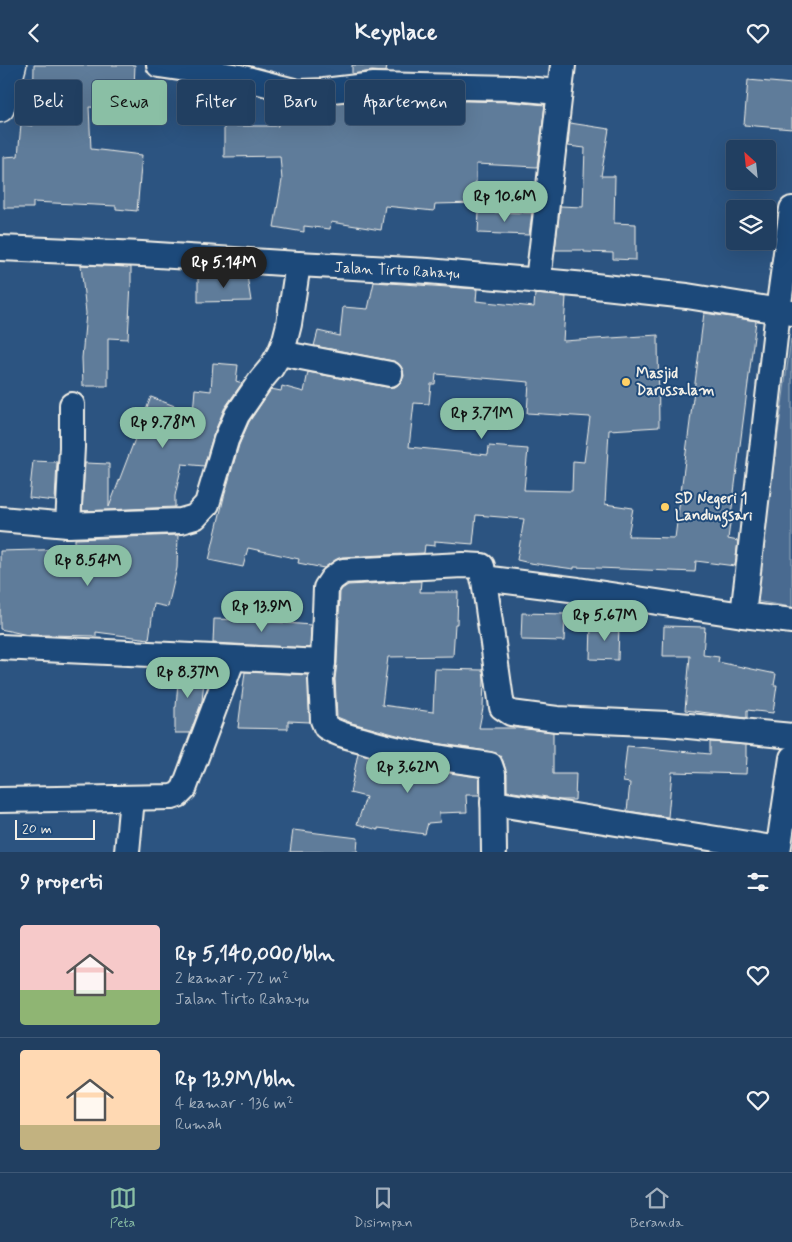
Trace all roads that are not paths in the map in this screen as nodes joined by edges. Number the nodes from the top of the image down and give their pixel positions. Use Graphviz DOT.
graph roads {
  1 [pos="12,65"];
  2 [pos="159,65"];
  3 [pos="563,65"];
  4 [pos="559,92"];
  5 [pos="0,108"];
  6 [pos="792,209"];
  7 [pos="0,248"];
  8 [pos="298,264"];
  9 [pos="538,281"];
  10 [pos="785,312"];
  11 [pos="280,353"];
  12 [pos="390,374"];
  13 [pos="72,405"];
  14 [pos="0,519"];
  15 [pos="68,525"];
  16 [pos="484,578"];
  17 [pos="742,615"];
  18 [pos="792,621"];
  19 [pos="0,647"];
  20 [pos="233,658"];
  21 [pos="323,662"];
  22 [pos="792,736"];
  23 [pos="792,758"];
  24 [pos="789,794"];
  25 [pos="132,798"];
  26 [pos="0,800"];
  27 [pos="493,803"];
  28 [pos="778,851"];
  29 [pos="127,852"];
  30 [pos="494,852"];
  1 -- 5 [label="street"];
  2 -- 4 [label="street"];
  3 -- 4 [label="street"];
  4 -- 9 [label="street"];
  6 -- 10 [label="street"];
  7 -- 8 [label="street, Jalan Tirto Rahayu"];
  8 -- 9 [label="street, Jalan Tirto Rahayu"];
  8 -- 11 [label="street"];
  9 -- 10 [label="street, Jalan Tirto Rahayu"];
  10 -- 17 [label="street"];
  11 -- 12 [label="street"];
  11 -- 15 [label="street"];
  13 -- 15 [label="street"];
  14 -- 15 [label="street"];
  16 -- 17 [label="street"];
  16 -- 21 [label="street"];
  16 -- 22 [label="street"];
  17 -- 18 [label="street"];
  19 -- 20 [label="street"];
  20 -- 21 [label="street"];
  20 -- 25 [label="street"];
  21 -- 27 [label="street"];
  23 -- 24 [label="street"];
  24 -- 28 [label="street"];
  25 -- 26 [label="street"];
  25 -- 29 [label="street"];
  27 -- 28 [label="street"];
  27 -- 30 [label="street"];
}
